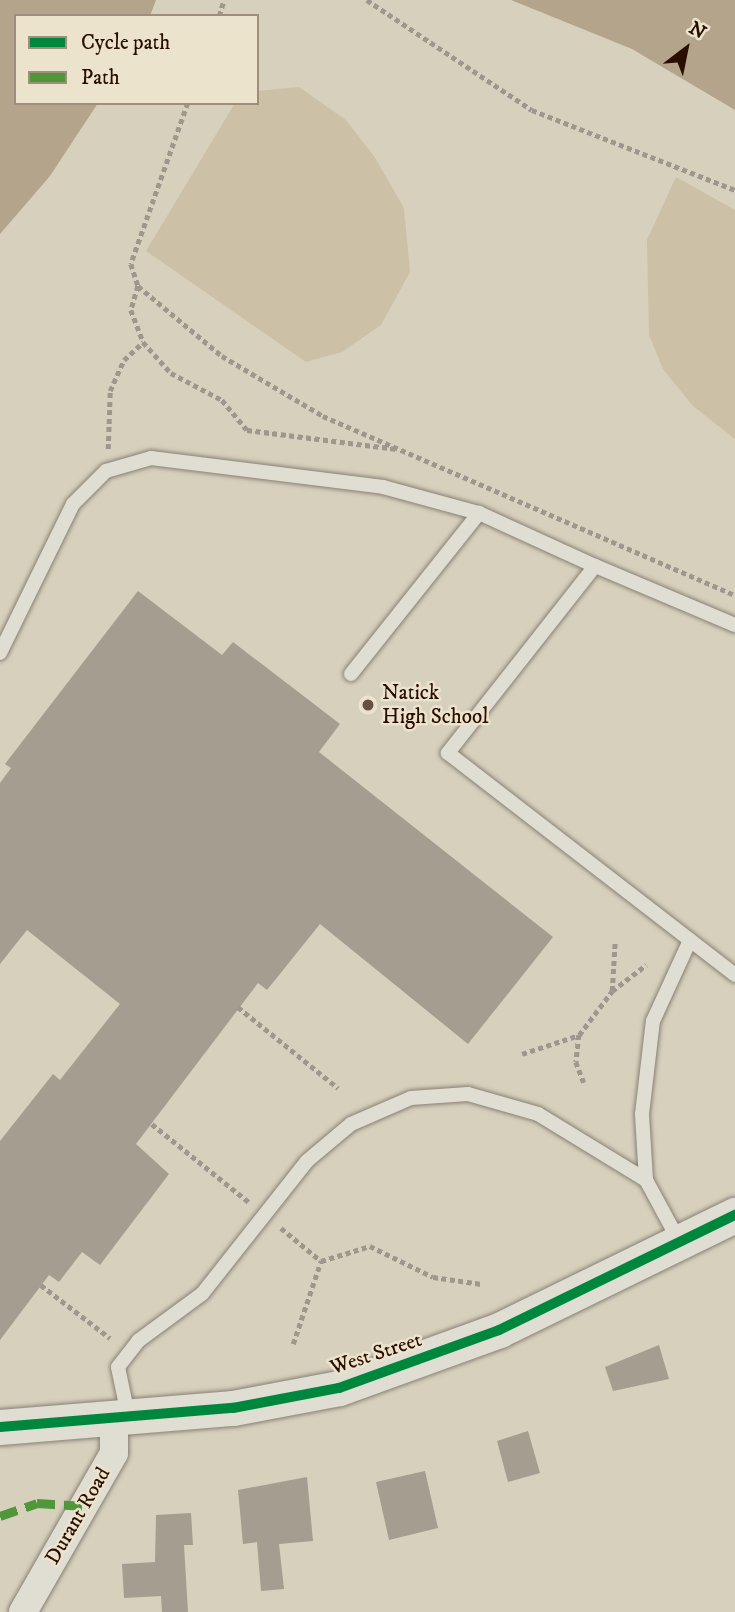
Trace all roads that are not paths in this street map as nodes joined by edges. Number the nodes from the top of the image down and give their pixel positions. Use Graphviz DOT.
graph roads {
  1 [pos="479,513"];
  2 [pos="595,566"];
  3 [pos="735,625"];
  4 [pos="0,653"];
  5 [pos="351,674"];
  6 [pos="690,940"];
  7 [pos="735,975"];
  8 [pos="646,1180"];
  9 [pos="735,1215"];
  10 [pos="681,1245"];
  11 [pos="121,1415"];
  12 [pos="0,1427"];
  13 [pos="23,1612"];
  1 -- 2 [label="lane"];
  1 -- 4 [label="lane"];
  1 -- 5 [label="lane"];
  2 -- 3 [label="lane"];
  2 -- 6 [label="lane"];
  6 -- 7 [label="lane"];
  6 -- 8 [label="lane"];
  8 -- 10 [label="lane"];
  8 -- 11 [label="lane"];
  9 -- 10 [label="street, West Street"];
  10 -- 11 [label="street, West Street"];
  11 -- 12 [label="street, West Street"];
  11 -- 13 [label="street, Durant Road"];
}
